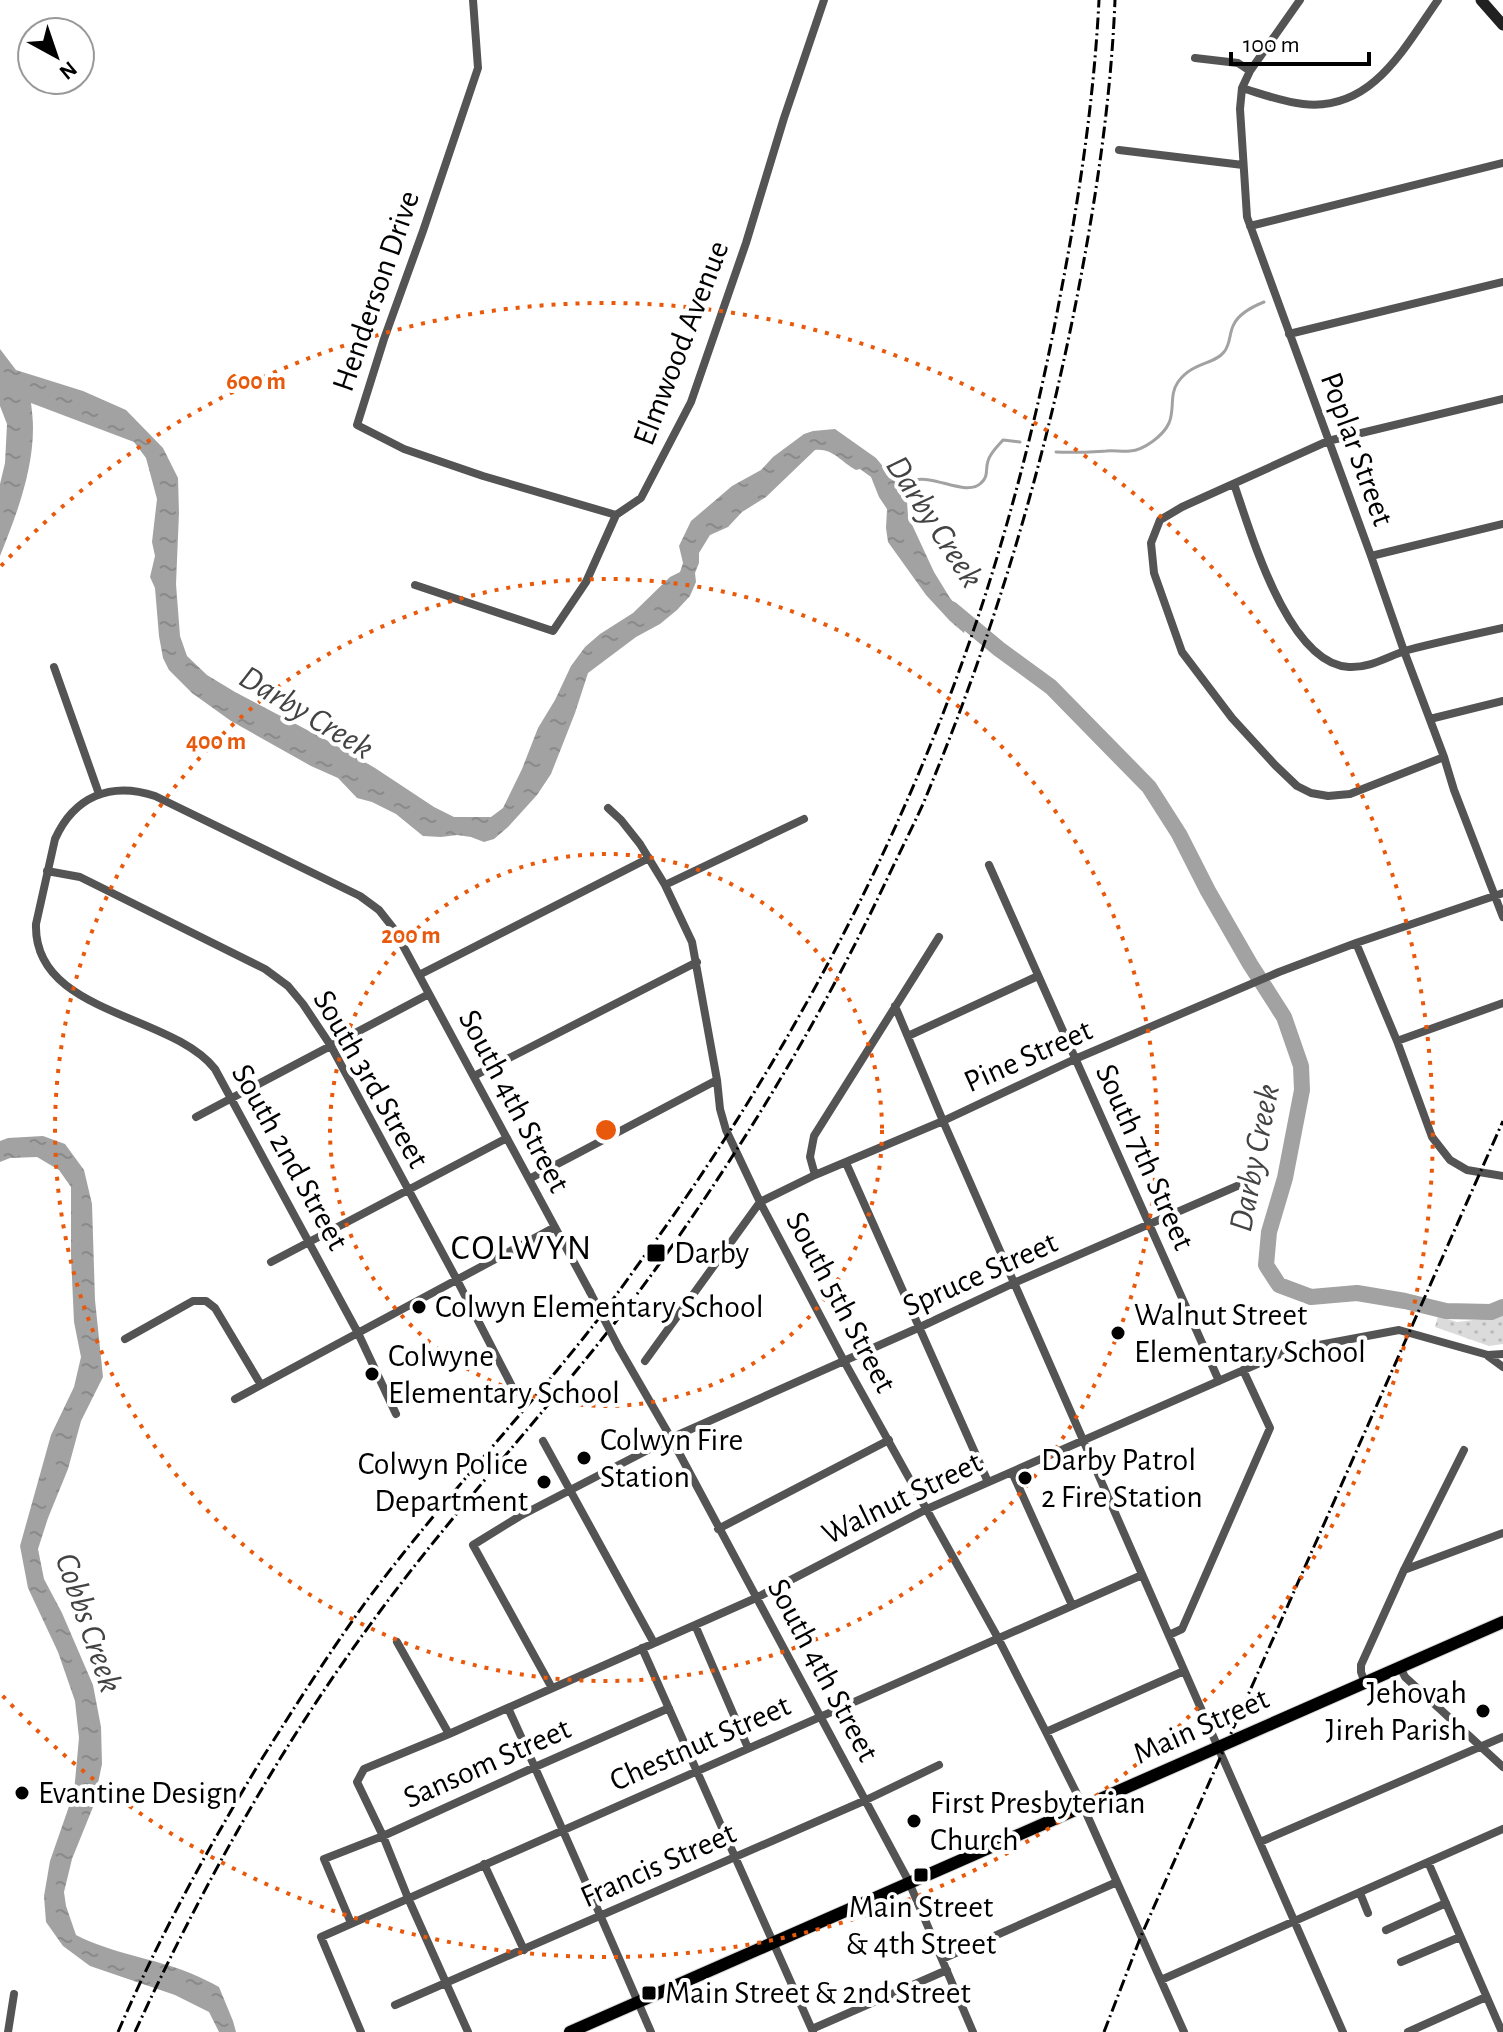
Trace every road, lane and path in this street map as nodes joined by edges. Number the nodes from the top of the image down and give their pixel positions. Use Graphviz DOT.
graph roads {
  1 [pos="473,0"];
  2 [pos="824,0"];
  3 [pos="1300,0"];
  4 [pos="1438,0"];
  5 [pos="1481,0"];
  6 [pos="1503,25"];
  7 [pos="1195,58"];
  8 [pos="1250,71"];
  9 [pos="1242,88"];
  10 [pos="1119,150"];
  11 [pos="1503,163"];
  12 [pos="1243,165"];
  13 [pos="1250,226"];
  14 [pos="1503,282"];
  15 [pos="1289,334"];
  16 [pos="1503,399"];
  17 [pos="1328,441"];
  18 [pos="1234,484"];
  19 [pos="616,515"];
  20 [pos="1503,524"];
  21 [pos="1371,556"];
  22 [pos="415,585"];
  23 [pos="1503,628"];
  24 [pos="1404,651"];
  25 [pos="54,667"];
  26 [pos="1503,701"];
  27 [pos="1430,719"];
  28 [pos="1444,757"];
  29 [pos="99,794"];
  30 [pos="608,808"];
  31 [pos="804,819"];
  32 [pos="649,858"];
  33 [pos="989,865"];
  34 [pos="47,871"];
  35 [pos="665,885"];
  36 [pos="1500,895"];
  37 [pos="1503,917"];
  38 [pos="939,937"];
  39 [pos="1356,943"];
  40 [pos="697,962"];
  41 [pos="419,975"];
  42 [pos="1038,976"];
  43 [pos="429,994"];
  44 [pos="1503,1003"];
  45 [pos="895,1006"];
  46 [pos="908,1036"];
  47 [pos="1397,1041"];
  48 [pos="331,1046"];
  49 [pos="1075,1059"];
  50 [pos="474,1076"];
  51 [pos="717,1080"];
  52 [pos="232,1098"];
  53 [pos="196,1117"];
  54 [pos="943,1121"];
  55 [pos="507,1138"];
  56 [pos="846,1163"];
  57 [pos="815,1175"];
  58 [pos="1503,1176"];
  59 [pos="529,1179"];
  60 [pos="1251,1180"];
  61 [pos="408,1190"];
  62 [pos="760,1202"];
  63 [pos="1149,1226"];
  64 [pos="555,1227"];
  65 [pos="309,1242"];
  66 [pos="271,1262"];
  67 [pos="457,1280"];
  68 [pos="1016,1282"];
  69 [pos="918,1328"];
  70 [pos="358,1333"];
  71 [pos="125,1339"];
  72 [pos="1503,1354"];
  73 [pos="1488,1355"];
  74 [pos="645,1361"];
  75 [pos="844,1361"];
  76 [pos="1503,1367"];
  77 [pos="1243,1370"];
  78 [pos="1219,1381"];
  79 [pos="261,1385"];
  80 [pos="515,1392"];
  81 [pos="235,1399"];
  82 [pos="396,1414"];
  83 [pos="671,1438"];
  84 [pos="889,1440"];
  85 [pos="1084,1440"];
  86 [pos="543,1441"];
  87 [pos="1464,1450"];
  88 [pos="1012,1472"];
  89 [pos="988,1482"];
  90 [pos="569,1490"];
  91 [pos="927,1509"];
  92 [pos="718,1529"];
  93 [pos="1503,1533"];
  94 [pos="1404,1570"];
  95 [pos="1142,1575"];
  96 [pos="756,1598"];
  97 [pos="1072,1605"];
  98 [pos="1503,1622"];
  99 [pos="695,1625"];
  100 [pos="1169,1635"];
  101 [pos="998,1638"];
  102 [pos="397,1642"];
  103 [pos="654,1643"];
  104 [pos="642,1648"];
  105 [pos="1400,1667"];
  106 [pos="1184,1671"];
  107 [pos="1365,1683"];
  108 [pos="552,1688"];
  109 [pos="508,1708"];
  110 [pos="669,1708"];
  111 [pos="820,1716"];
  112 [pos="1046,1732"];
  113 [pos="449,1734"];
  114 [pos="1503,1737"];
  115 [pos="1480,1746"];
  116 [pos="1218,1747"];
  117 [pos="748,1748"];
  118 [pos="939,1765"];
  119 [pos="535,1767"];
  120 [pos="1503,1767"];
  121 [pos="697,1770"];
  122 [pos="866,1800"];
  123 [pos="1083,1806"];
  124 [pos="564,1829"];
  125 [pos="1503,1829"];
  126 [pos="383,1836"];
  127 [pos="1260,1842"];
  128 [pos="735,1856"];
  129 [pos="1428,1862"];
  130 [pos="484,1864"];
  131 [pos="1117,1882"];
  132 [pos="910,1884"];
  133 [pos="1360,1893"];
  134 [pos="408,1898"];
  135 [pos="1446,1903"];
  136 [pos="1368,1913"];
  137 [pos="600,1917"];
  138 [pos="1294,1921"];
  139 [pos="351,1923"];
  140 [pos="1386,1930"];
  141 [pos="1460,1937"];
  142 [pos="773,1942"];
  143 [pos="524,1950"];
  144 [pos="942,1959"];
  145 [pos="1401,1962"];
  146 [pos="947,1970"];
  147 [pos="1161,1980"];
  148 [pos="447,1983"];
  149 [pos="14,1994"];
  150 [pos="1486,1997"];
  151 [pos="638,2001"];
  152 [pos="395,2005"];
  153 [pos="1425,2028"];
  154 [pos="812,2031"];
  155 [pos="8,2032"];
  156 [pos="361,2032"];
  157 [pos="468,2032"];
  158 [pos="570,2032"];
  159 [pos="651,2032"];
  160 [pos="973,2032"];
  161 [pos="1184,2032"];
  162 [pos="1343,2032"];
  163 [pos="1408,2032"];
  164 [pos="1502,2032"];
  1 -- 19 [label="street, Henderson Drive"];
  2 -- 19 [label="street, Elmwood Avenue"];
  3 -- 8 [label="street, Poplar Street"];
  4 -- 9 [label="street"];
  5 -- 6 [label="street"];
  7 -- 8 [label="street"];
  8 -- 9 [label="street, Poplar Street"];
  9 -- 12 [label="street, Poplar Street"];
  10 -- 12 [label="street"];
  11 -- 13 [label="street"];
  12 -- 13 [label="street, Poplar Street"];
  13 -- 15 [label="street, Poplar Street"];
  14 -- 15 [label="street"];
  15 -- 17 [label="street, Poplar Street"];
  16 -- 17 [label="street"];
  17 -- 18 [label="street"];
  17 -- 21 [label="street, Poplar Street"];
  18 -- 24 [label="street"];
  18 -- 28 [label="street"];
  19 -- 22 [label="street, Elmwood Avenue"];
  20 -- 21 [label="street"];
  21 -- 24 [label="street, Poplar Street"];
  23 -- 24 [label="street"];
  24 -- 27 [label="street, Poplar Street"];
  25 -- 29 [label="street"];
  26 -- 27 [label="street"];
  27 -- 28 [label="street, Poplar Street"];
  28 -- 36 [label="street, Poplar Street"];
  29 -- 34 [label="street"];
  29 -- 41 [label="street, South 4th Street"];
  30 -- 32 [label="street, South 5th Street"];
  31 -- 35 [label="street"];
  32 -- 35 [label="street, South 5th Street"];
  32 -- 41 [label="street"];
  33 -- 42 [label="street, South 7th Street"];
  34 -- 48 [label="street, South 3rd Street"];
  34 -- 52 [label="street, South 2nd Street"];
  35 -- 40 [label="street, South 5th Street"];
  36 -- 37 [label="street, Poplar Street"];
  36 -- 39 [label="street, Pine Street"];
  38 -- 45 [label="street"];
  39 -- 47 [label="street"];
  39 -- 49 [label="street, Pine Street"];
  40 -- 50 [label="street"];
  40 -- 51 [label="street, South 5th Street"];
  41 -- 43 [label="street, South 4th Street"];
  42 -- 46 [label="street"];
  42 -- 49 [label="street, South 7th Street"];
  43 -- 48 [label="street"];
  43 -- 50 [label="street, South 4th Street"];
  44 -- 47 [label="street"];
  45 -- 46 [label="street"];
  45 -- 57 [label="street"];
  46 -- 54 [label="street"];
  47 -- 58 [label="street"];
  48 -- 52 [label="street"];
  48 -- 61 [label="street, South 3rd Street"];
  49 -- 54 [label="street, Pine Street"];
  49 -- 63 [label="street, South 7th Street"];
  50 -- 55 [label="street, South 4th Street"];
  51 -- 59 [label="street"];
  51 -- 62 [label="street, South 5th Street"];
  52 -- 53 [label="street"];
  52 -- 65 [label="street, South 2nd Street"];
  54 -- 56 [label="street, Pine Street"];
  54 -- 68 [label="street"];
  55 -- 59 [label="street, South 4th Street"];
  55 -- 61 [label="street"];
  56 -- 57 [label="street, Pine Street"];
  56 -- 69 [label="street"];
  57 -- 62 [label="street, Pine Street"];
  59 -- 64 [label="street, South 4th Street"];
  60 -- 63 [label="street, Spruce Street"];
  61 -- 65 [label="street"];
  61 -- 67 [label="street, South 3rd Street"];
  62 -- 74 [label="street, Pine Street"];
  62 -- 75 [label="street, South 5th Street"];
  63 -- 68 [label="street, Spruce Street"];
  63 -- 78 [label="street, South 7th Street"];
  64 -- 67 [label="street"];
  64 -- 83 [label="street, South 4th Street, bridge"];
  65 -- 66 [label="street"];
  65 -- 70 [label="street, South 2nd Street"];
  67 -- 70 [label="street"];
  67 -- 80 [label="street, South 3rd Street"];
  68 -- 69 [label="street, Spruce Street"];
  68 -- 85 [label="street"];
  69 -- 75 [label="street, Spruce Street"];
  69 -- 89 [label="street"];
  70 -- 79 [label="street"];
  70 -- 82 [label="street, South 2nd Street"];
  71 -- 79 [label="street"];
  72 -- 73 [label="street"];
  73 -- 76 [label="street"];
  73 -- 77 [label="street, Walnut Street"];
  75 -- 83 [label="street, Spruce Street"];
  75 -- 84 [label="street, South 5th Street"];
  77 -- 78 [label="street, Walnut Street"];
  77 -- 100 [label="street"];
  78 -- 85 [label="street, Walnut Street"];
  79 -- 81 [label="street"];
  83 -- 90 [label="street, Spruce Street"];
  83 -- 92 [label="street, South 4th Street"];
  84 -- 91 [label="street, South 5th Street"];
  84 -- 92 [label="street"];
  85 -- 88 [label="street, Walnut Street"];
  85 -- 95 [label="street"];
  86 -- 90 [label="street"];
  87 -- 94 [label="street"];
  88 -- 89 [label="street, Walnut Street"];
  88 -- 97 [label="street"];
  89 -- 91 [label="street, Walnut Street"];
  90 -- 103 [label="street"];
  90 -- 108 [label="street, Spruce Street"];
  91 -- 96 [label="street, Walnut Street"];
  91 -- 101 [label="street, South 5th Street"];
  92 -- 96 [label="street, South 4th Street"];
  93 -- 94 [label="street"];
  94 -- 107 [label="street"];
  95 -- 97 [label="street, Chestnut Street"];
  95 -- 100 [label="street"];
  96 -- 99 [label="street, Walnut Street"];
  96 -- 111 [label="street, South 4th Street"];
  97 -- 101 [label="street, Chestnut Street"];
  98 -- 105 [label="main road, Main Street"];
  99 -- 103 [label="street, Walnut Street"];
  99 -- 117 [label="street"];
  100 -- 106 [label="street"];
  101 -- 111 [label="street, Chestnut Street"];
  101 -- 112 [label="street, South 5th Street"];
  102 -- 113 [label="street"];
  103 -- 104 [label="street, Walnut Street"];
  104 -- 108 [label="street, Walnut Street"];
  104 -- 110 [label="street"];
  105 -- 107 [label="main road, Main Street"];
  105 -- 115 [label="street"];
  106 -- 112 [label="street"];
  106 -- 116 [label="street"];
  107 -- 116 [label="main road, Main Street"];
  108 -- 109 [label="street, Walnut Street"];
  109 -- 113 [label="street, Walnut Street"];
  109 -- 119 [label="street"];
  110 -- 119 [label="street, Sansom Street"];
  110 -- 121 [label="street"];
  111 -- 117 [label="street, Chestnut Street"];
  111 -- 122 [label="street, South 4th Street"];
  112 -- 123 [label="street, South 5th Street"];
  113 -- 126 [label="street, Walnut Street"];
  114 -- 115 [label="street"];
  115 -- 120 [label="street"];
  115 -- 127 [label="street"];
  116 -- 123 [label="main road, Main Street"];
  116 -- 127 [label="street"];
  117 -- 121 [label="street, Chestnut Street"];
  118 -- 122 [label="street, Francis Street"];
  119 -- 124 [label="street"];
  119 -- 126 [label="street, Sansom Street"];
  121 -- 124 [label="street, Chestnut Street"];
  121 -- 128 [label="street"];
  122 -- 128 [label="street, Francis Street"];
  122 -- 132 [label="street, South 4th Street"];
  123 -- 131 [label="street, South 5th Street"];
  123 -- 132 [label="main road, Main Street"];
  124 -- 130 [label="street, Chestnut Street"];
  124 -- 137 [label="street"];
  125 -- 129 [label="street"];
  126 -- 134 [label="street"];
  126 -- 139 [label="street, Sansom Street"];
  127 -- 138 [label="street"];
  128 -- 137 [label="street, Francis Street"];
  128 -- 142 [label="street"];
  129 -- 133 [label="street"];
  129 -- 135 [label="street"];
  130 -- 134 [label="street, Chestnut Street"];
  130 -- 143 [label="street"];
  131 -- 144 [label="street"];
  131 -- 147 [label="street, South 5th Street"];
  132 -- 142 [label="main road, Main Street"];
  132 -- 144 [label="street, South 4th Street"];
  133 -- 136 [label="street"];
  133 -- 138 [label="street"];
  134 -- 139 [label="street, Chestnut Street"];
  134 -- 148 [label="street"];
  135 -- 140 [label="street"];
  135 -- 141 [label="street"];
  137 -- 143 [label="street, Francis Street"];
  137 -- 151 [label="street"];
  138 -- 147 [label="street"];
  138 -- 162 [label="street"];
  139 -- 156 [label="street, Chestnut Street"];
  141 -- 145 [label="street"];
  141 -- 150 [label="street"];
  142 -- 151 [label="main road, Main Street"];
  142 -- 154 [label="street"];
  143 -- 148 [label="street, Francis Street"];
  144 -- 146 [label="street, South 4th Street"];
  146 -- 154 [label="street"];
  146 -- 160 [label="street, South 4th Street"];
  147 -- 161 [label="street, South 5th Street"];
  148 -- 152 [label="street, Francis Street"];
  148 -- 157 [label="street"];
  149 -- 155 [label="street"];
  150 -- 153 [label="street"];
  150 -- 164 [label="street"];
  151 -- 158 [label="main road, Main Street"];
  151 -- 159 [label="street"];
  153 -- 163 [label="street"];
}
